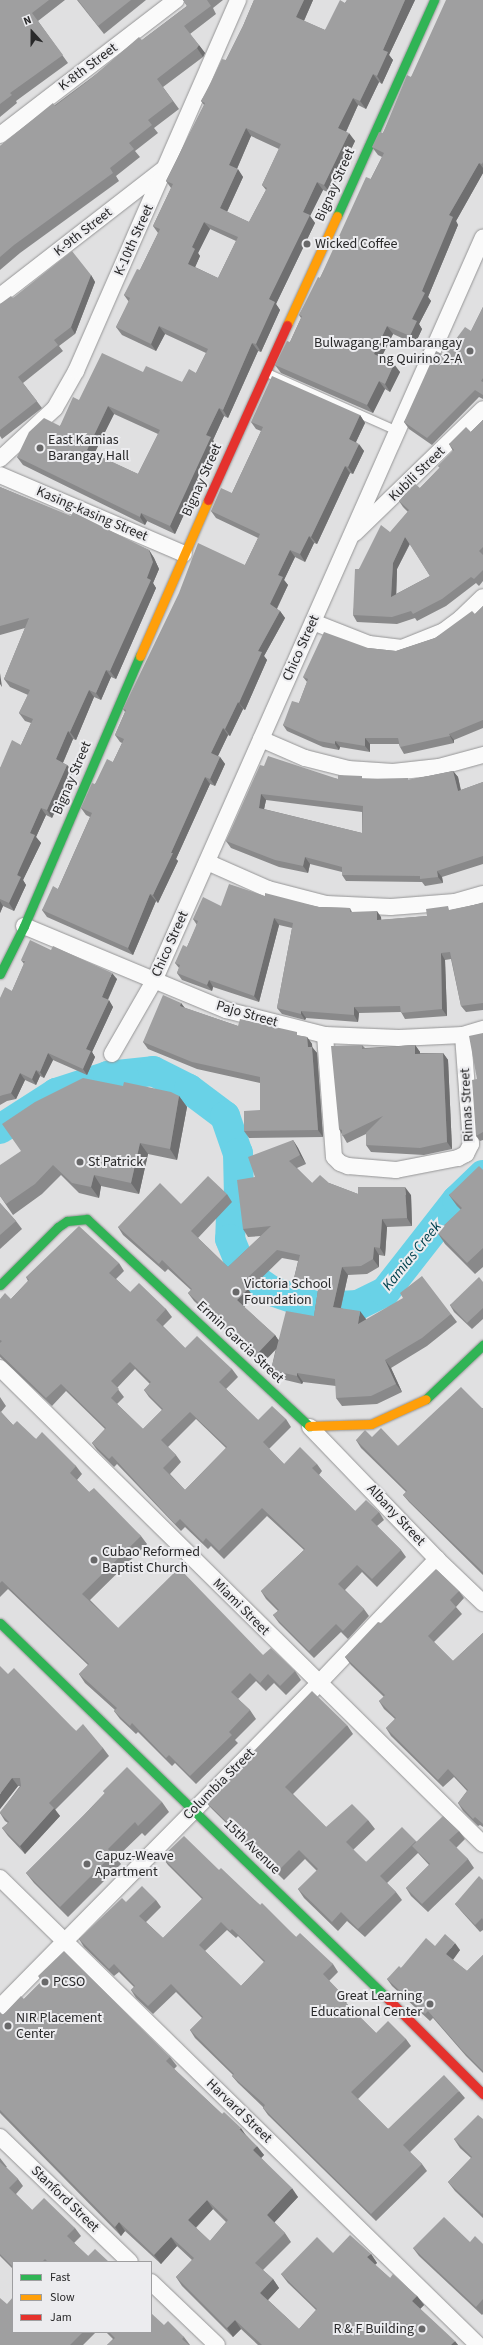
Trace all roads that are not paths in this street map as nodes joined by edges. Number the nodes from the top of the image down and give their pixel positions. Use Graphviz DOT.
graph roads {
  1 [pos="176,0"];
  2 [pos="238,0"];
  3 [pos="434,0"];
  4 [pos="0,135"];
  5 [pos="165,168"];
  6 [pos="483,237"];
  7 [pos="0,296"];
  8 [pos="266,373"];
  9 [pos="483,410"];
  10 [pos="397,431"];
  11 [pos="0,459"];
  12 [pos="0,475"];
  13 [pos="350,538"];
  14 [pos="184,554"];
  15 [pos="483,597"];
  16 [pos="313,622"];
  17 [pos="261,739"];
  18 [pos="483,755"];
  19 [pos="206,862"];
  20 [pos="483,894"];
  21 [pos="24,926"];
  22 [pos="0,974"];
  23 [pos="154,981"];
  24 [pos="483,1029"];
  25 [pos="325,1035"];
  26 [pos="463,1035"];
  27 [pos="112,1054"];
  28 [pos="0,1285"];
  29 [pos="481,1352"];
  30 [pos="0,1368"];
  31 [pos="310,1427"];
  32 [pos="437,1559"];
  33 [pos="483,1603"];
  34 [pos="0,1623"];
  35 [pos="318,1684"];
  36 [pos="194,1810"];
  37 [pos="483,1844"];
  38 [pos="0,1878"];
  39 [pos="65,1940"];
  40 [pos="0,2007"];
  41 [pos="483,2094"];
  42 [pos="0,2137"];
  43 [pos="129,2261"];
  44 [pos="152,2283"];
  45 [pos="217,2345"];
  46 [pos="478,2345"];
  1 -- 4 [label="street, K-8th Street"];
  2 -- 5 [label="street, K-10th Street"];
  3 -- 8 [label="street, Bignay Street"];
  5 -- 7 [label="street, K-9th Street"];
  5 -- 11 [label="street, K-10th Street"];
  6 -- 10 [label="street, Chico Street"];
  8 -- 10 [label="lane"];
  8 -- 14 [label="street, Bignay Street"];
  9 -- 13 [label="street, Kubili Street"];
  10 -- 13 [label="street, Chico Street"];
  12 -- 14 [label="street, Kasing-kasing Street"];
  13 -- 16 [label="street, Chico Street"];
  14 -- 21 [label="street, Bignay Street"];
  15 -- 16 [label="street"];
  16 -- 17 [label="street, Chico Street"];
  17 -- 18 [label="street"];
  17 -- 19 [label="street, Chico Street"];
  19 -- 20 [label="street"];
  19 -- 23 [label="street, Chico Street"];
  21 -- 22 [label="street, Bignay Street"];
  21 -- 23 [label="street, Pajo Street"];
  23 -- 25 [label="street, Pajo Street"];
  23 -- 27 [label="street, Chico Street"];
  24 -- 26 [label="street, Pajo Street"];
  25 -- 26 [label="street, Pajo Street"];
  25 -- 26 [label="street, Rimas Street"];
  28 -- 31 [label="street, Ermin Garcia Street"];
  29 -- 31 [label="street"];
  30 -- 35 [label="street, Miami Street"];
  31 -- 32 [label="street, Albany Street"];
  32 -- 33 [label="street, Albany Street"];
  32 -- 35 [label="street, Columbia Street"];
  34 -- 36 [label="street, 15th Avenue"];
  35 -- 36 [label="street, Columbia Street"];
  35 -- 37 [label="street, Miami Street"];
  36 -- 39 [label="street, Columbia Street"];
  36 -- 41 [label="street, 15th Avenue"];
  38 -- 39 [label="street, Harvard Street"];
  39 -- 40 [label="street, Columbia Street"];
  39 -- 46 [label="street, Harvard Street"];
  42 -- 43 [label="street, Stanford Street"];
  44 -- 45 [label="street"];
}
